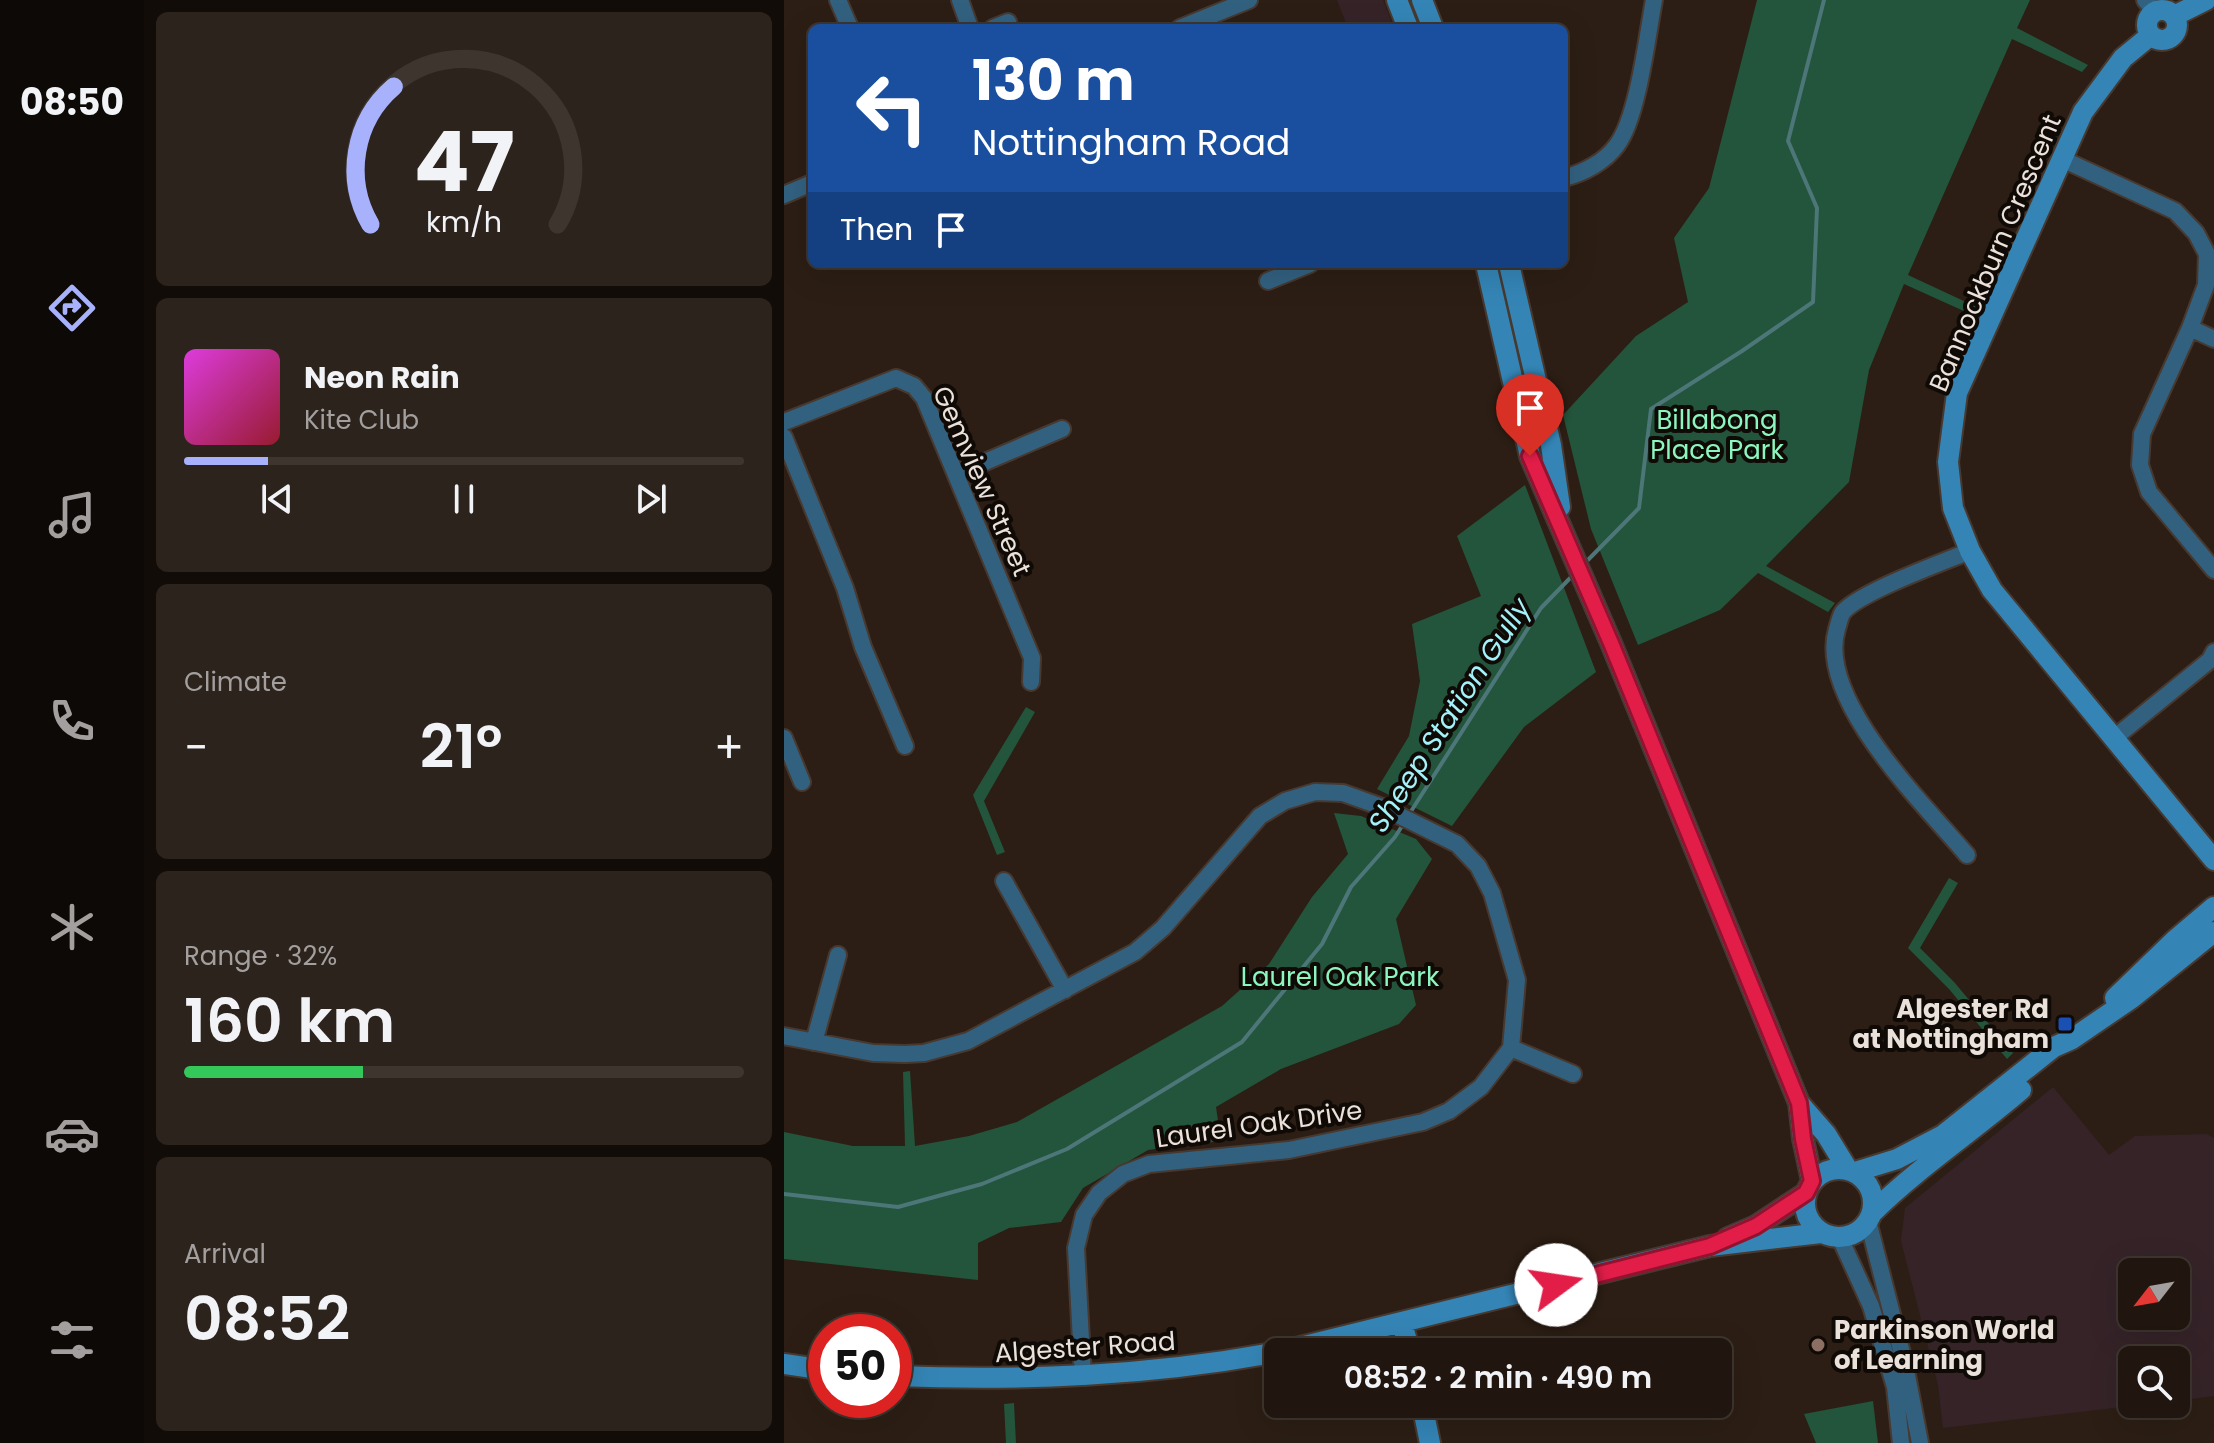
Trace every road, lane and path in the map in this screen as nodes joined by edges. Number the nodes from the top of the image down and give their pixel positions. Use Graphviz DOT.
graph roads {
  1 [pos="838,0"];
  2 [pos="960,0"];
  3 [pos="1397,0"];
  4 [pos="1422,0"];
  5 [pos="1654,0"];
  6 [pos="2206,0"];
  7 [pos="1238,2"];
  8 [pos="2158,10"];
  9 [pos="848,24"];
  10 [pos="969,24"];
  11 [pos="1189,24"];
  12 [pos="1406,24"];
  13 [pos="1431,24"];
  14 [pos="2062,159"];
  15 [pos="1568,176"];
  16 [pos="808,185"];
  17 [pos="784,195"];
  18 [pos="1296,268"];
  19 [pos="1487,268"];
  20 [pos="1510,268"];
  21 [pos="1268,281"];
  22 [pos="2190,328"];
  23 [pos="2214,339"];
  24 [pos="784,422"];
  25 [pos="1062,429"];
  26 [pos="784,437"];
  27 [pos="957,474"];
  28 [pos="1563,531"];
  29 [pos="1970,551"];
  30 [pos="2214,570"];
  31 [pos="2214,652"];
  32 [pos="1031,682"];
  33 [pos="784,738"];
  34 [pos="2113,739"];
  35 [pos="905,746"];
  36 [pos="802,782"];
  37 [pos="1967,855"];
  38 [pos="2214,860"];
  39 [pos="1004,881"];
  40 [pos="2214,907"];
  41 [pos="2214,932"];
  42 [pos="838,955"];
  43 [pos="1065,990"];
  44 [pos="2094,1022"];
  45 [pos="784,1036"];
  46 [pos="2072,1039"];
  47 [pos="814,1042"];
  48 [pos="1511,1048"];
  49 [pos="1573,1074"];
  50 [pos="1799,1103"];
  51 [pos="1852,1171"];
  52 [pos="1809,1187"];
  53 [pos="1870,1217"];
  54 [pos="1830,1235"];
  55 [pos="1710,1246"];
  56 [pos="1402,1323"];
  57 [pos="1338,1338"];
  58 [pos="1406,1338"];
  59 [pos="1264,1354"];
  60 [pos="784,1364"];
  61 [pos="808,1367"];
  62 [pos="912,1377"];
  63 [pos="1083,1377"];
  64 [pos="1425,1418"];
  65 [pos="1430,1443"];
  66 [pos="1901,1443"];
  67 [pos="1920,1443"];
  1 -- 9 [label="street"];
  2 -- 10 [label="street"];
  3 -- 12 [label="street"];
  4 -- 13 [label="street"];
  5 -- 15 [label="street"];
  6 -- 8 [label="street"];
  7 -- 11 [label="street"];
  8 -- 14 [label="street, Bannockburn Crescent"];
  14 -- 22 [label="street"];
  14 -- 29 [label="street, Bannockburn Crescent"];
  16 -- 17 [label="street"];
  18 -- 21 [label="street"];
  19 -- 28 [label="street"];
  20 -- 28 [label="street"];
  22 -- 23 [label="street"];
  22 -- 30 [label="street"];
  24 -- 27 [label="street, Gemview Street"];
  25 -- 27 [label="street"];
  26 -- 35 [label="street"];
  27 -- 32 [label="street, Gemview Street"];
  28 -- 50 [label="street"];
  29 -- 34 [label="street, Bannockburn Crescent"];
  29 -- 37 [label="street"];
  31 -- 34 [label="street"];
  33 -- 36 [label="street"];
  34 -- 38 [label="street, Bannockburn Crescent"];
  39 -- 43 [label="street"];
  40 -- 44 [label="street"];
  41 -- 44 [label="street"];
  42 -- 47 [label="street"];
  43 -- 47 [label="street"];
  43 -- 48 [label="street"];
  44 -- 46 [label="street"];
  45 -- 47 [label="street"];
  46 -- 51 [label="street"];
  46 -- 53 [label="street"];
  48 -- 49 [label="street"];
  48 -- 63 [label="street, Laurel Oak Drive"];
  50 -- 51 [label="street"];
  50 -- 52 [label="street"];
  51 -- 52 [label="street"];
  51 -- 53 [label="street"];
  52 -- 54 [label="street"];
  52 -- 55 [label="street, Algester Road"];
  53 -- 54 [label="street"];
  53 -- 67 [label="street"];
  54 -- 55 [label="street, Algester Road"];
  54 -- 66 [label="street"];
  55 -- 56 [label="street, Algester Road"];
  56 -- 57 [label="street, Algester Road"];
  56 -- 58 [label="street"];
  59 -- 63 [label="street, Algester Road"];
  60 -- 61 [label="street"];
  62 -- 63 [label="street, Algester Road"];
  64 -- 65 [label="street"];
}
